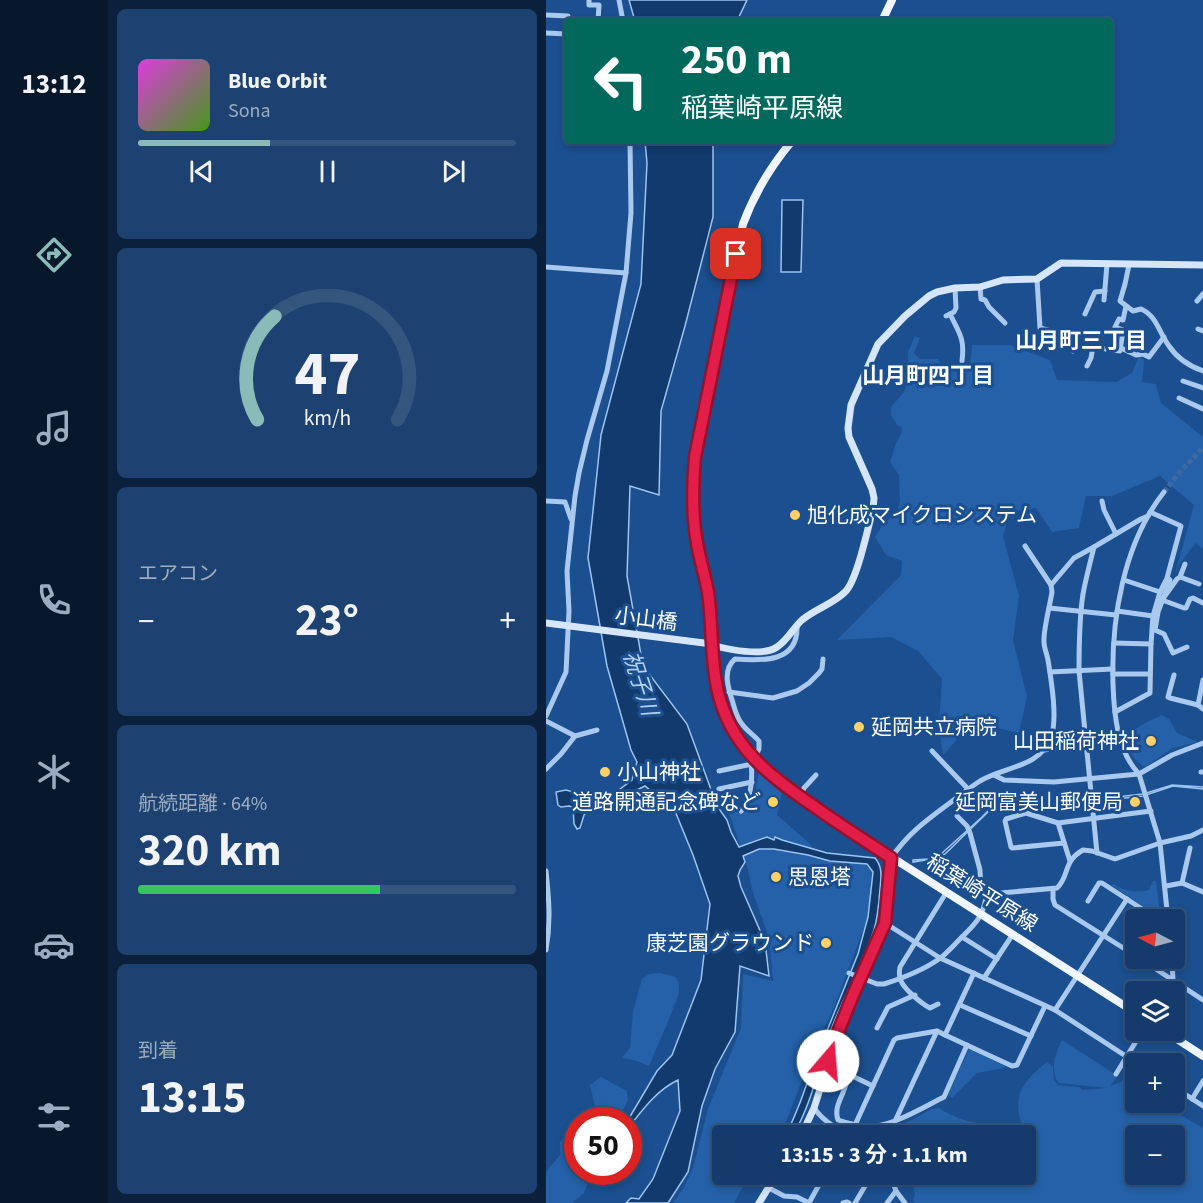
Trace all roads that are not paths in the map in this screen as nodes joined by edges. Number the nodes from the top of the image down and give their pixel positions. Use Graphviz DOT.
graph roads {
  1 [pos="589,0"];
  2 [pos="619,0"];
  3 [pos="892,0"];
  4 [pos="546,15"];
  5 [pos="568,18"];
  6 [pos="598,18"];
  7 [pos="622,18"];
  8 [pos="883,18"];
  9 [pos="546,33"];
  10 [pos="564,34"];
  11 [pos="630,144"];
  12 [pos="789,144"];
  13 [pos="1107,264"];
  14 [pos="1129,265"];
  15 [pos="1203,266"];
  16 [pos="546,267"];
  17 [pos="626,273"];
  18 [pos="1036,279"];
  19 [pos="980,287"];
  20 [pos="955,288"];
  21 [pos="1105,291"];
  22 [pos="1203,294"];
  23 [pos="1104,300"];
  24 [pos="1197,301"];
  25 [pos="1126,306"];
  26 [pos="1085,314"];
  27 [pos="1005,323"];
  28 [pos="1164,337"];
  29 [pos="1121,348"];
  30 [pos="1073,351"];
  31 [pos="962,361"];
  32 [pos="1087,366"];
  33 [pos="1203,371"];
  34 [pos="1183,381"];
  35 [pos="1203,388"];
  36 [pos="1179,398"];
  37 [pos="1203,409"];
  38 [pos="1164,492"];
  39 [pos="546,501"];
  40 [pos="1102,501"];
  41 [pos="1149,514"];
  42 [pos="572,520"];
  43 [pos="1116,534"];
  44 [pos="1025,546"];
  45 [pos="1094,547"];
  46 [pos="1185,564"];
  47 [pos="1180,577"];
  48 [pos="1167,578"];
  49 [pos="1124,580"];
  50 [pos="1199,584"];
  51 [pos="1051,585"];
  52 [pos="1160,592"];
  53 [pos="1162,600"];
  54 [pos="1203,603"];
  55 [pos="1049,608"];
  56 [pos="1081,612"];
  57 [pos="1116,613"];
  58 [pos="1153,616"];
  59 [pos="546,623"];
  60 [pos="569,625"];
  61 [pos="797,626"];
  62 [pos="1114,643"];
  63 [pos="708,644"];
  64 [pos="1150,644"];
  65 [pos="1187,646"];
  66 [pos="758,652"];
  67 [pos="823,659"];
  68 [pos="758,661"];
  69 [pos="1079,671"];
  70 [pos="1113,671"];
  71 [pos="1050,672"];
  72 [pos="1150,674"];
  73 [pos="1174,675"];
  74 [pos="1203,680"];
  75 [pos="729,692"];
  76 [pos="549,705"];
  77 [pos="1201,707"];
  78 [pos="1115,712"];
  79 [pos="546,716"];
  80 [pos="546,721"];
  81 [pos="597,730"];
  82 [pos="575,736"];
  83 [pos="1120,740"];
  84 [pos="1203,743"];
  85 [pos="1086,745"];
  86 [pos="1044,750"];
  87 [pos="932,751"];
  88 [pos="752,759"];
  89 [pos="546,769"];
  90 [pos="719,771"];
  91 [pos="1139,774"];
  92 [pos="816,775"];
  93 [pos="994,775"];
  94 [pos="1089,778"];
  95 [pos="752,782"];
  96 [pos="719,789"];
  97 [pos="968,789"];
  98 [pos="800,797"];
  99 [pos="741,811"];
  100 [pos="1151,812"];
  101 [pos="957,816"];
  102 [pos="1093,819"];
  103 [pos="1058,823"];
  104 [pos="1203,830"];
  105 [pos="1064,843"];
  106 [pos="1160,843"];
  107 [pos="1190,848"];
  108 [pos="1097,853"];
  109 [pos="891,858"];
  110 [pos="1070,861"];
  111 [pos="546,871"];
  112 [pos="1182,883"];
  113 [pos="1166,886"];
  114 [pos="1053,889"];
  115 [pos="1203,892"];
  116 [pos="946,893"];
  117 [pos="986,898"];
  118 [pos="1127,899"];
  119 [pos="1088,901"];
  120 [pos="1142,909"];
  121 [pos="1167,909"];
  122 [pos="981,914"];
  123 [pos="885,923"];
  124 [pos="1013,934"];
  125 [pos="1103,936"];
  126 [pos="962,937"];
  127 [pos="915,942"];
  128 [pos="546,950"];
  129 [pos="1125,950"];
  130 [pos="940,958"];
  131 [pos="997,959"];
  132 [pos="1155,969"];
  133 [pos="1172,969"];
  134 [pos="849,973"];
  135 [pos="974,973"];
  136 [pos="1078,976"];
  137 [pos="860,978"];
  138 [pos="984,978"];
  139 [pos="899,979"];
  140 [pos="1173,981"];
  141 [pos="1185,989"];
  142 [pos="915,995"];
  143 [pos="1203,1000"];
  144 [pos="938,1004"];
  145 [pos="960,1005"];
  146 [pos="1045,1006"];
  147 [pos="1125,1006"];
  148 [pos="1055,1010"];
  149 [pos="877,1028"];
  150 [pos="937,1031"];
  151 [pos="945,1035"];
  152 [pos="1031,1036"];
  153 [pos="1179,1041"];
  154 [pos="967,1045"];
  155 [pos="1125,1055"];
  156 [pos="1203,1056"];
  157 [pos="1125,1059"];
  158 [pos="828,1061"];
  159 [pos="848,1074"];
  160 [pos="1116,1074"];
  161 [pos="1203,1082"];
  162 [pos="873,1086"];
  163 [pos="1185,1094"];
  164 [pos="1192,1099"];
  165 [pos="1203,1106"];
  166 [pos="814,1108"];
  167 [pos="896,1120"];
  168 [pos="806,1125"];
  169 [pos="831,1125"];
  170 [pos="855,1125"];
  171 [pos="879,1125"];
  172 [pos="771,1185"];
  173 [pos="819,1185"];
  174 [pos="866,1185"];
  175 [pos="894,1185"];
  176 [pos="769,1188"];
  177 [pos="896,1191"];
  178 [pos="759,1203"];
  179 [pos="809,1203"];
  180 [pos="843,1203"];
  181 [pos="849,1203"];
  182 [pos="855,1203"];
  183 [pos="887,1203"];
  184 [pos="905,1203"];
  1 -- 6 [label="street"];
  2 -- 7 [label="street"];
  3 -- 8 [label="main road"];
  4 -- 5 [label="street"];
  9 -- 10 [label="street"];
  11 -- 17 [label="street"];
  12 -- 63 [label="main road, 稲葉崎平原線"];
  13 -- 14 [label="street"];
  13 -- 18 [label="street"];
  13 -- 21 [label="street"];
  14 -- 15 [label="street"];
  14 -- 25 [label="street"];
  16 -- 17 [label="street"];
  17 -- 42 [label="street"];
  18 -- 19 [label="street"];
  18 -- 30 [label="street"];
  19 -- 20 [label="street"];
  19 -- 27 [label="street"];
  20 -- 31 [label="street"];
  20 -- 61 [label="street"];
  21 -- 23 [label="street"];
  21 -- 26 [label="street"];
  22 -- 24 [label="street"];
  25 -- 28 [label="street"];
  25 -- 29 [label="street"];
  28 -- 29 [label="street"];
  28 -- 33 [label="street"];
  29 -- 32 [label="street"];
  34 -- 35 [label="street"];
  36 -- 37 [label="street"];
  38 -- 41 [label="street"];
  39 -- 42 [label="street"];
  40 -- 43 [label="street"];
  41 -- 43 [label="street"];
  41 -- 48 [label="street"];
  41 -- 49 [label="street"];
  42 -- 60 [label="street"];
  43 -- 45 [label="street"];
  44 -- 51 [label="street"];
  45 -- 51 [label="street"];
  45 -- 56 [label="street"];
  46 -- 47 [label="street"];
  47 -- 50 [label="street"];
  47 -- 53 [label="street"];
  48 -- 52 [label="street"];
  48 -- 53 [label="street"];
  49 -- 52 [label="street"];
  49 -- 57 [label="street"];
  51 -- 55 [label="street"];
  52 -- 58 [label="street"];
  53 -- 54 [label="street"];
  53 -- 65 [label="street"];
  55 -- 56 [label="street"];
  55 -- 71 [label="street"];
  56 -- 57 [label="street"];
  56 -- 69 [label="street"];
  57 -- 58 [label="street"];
  57 -- 62 [label="street"];
  58 -- 64 [label="street"];
  59 -- 60 [label="street, 小山橋"];
  60 -- 63 [label="street, 小山橋"];
  60 -- 76 [label="street"];
  61 -- 66 [label="street"];
  61 -- 68 [label="street"];
  62 -- 64 [label="street"];
  62 -- 70 [label="street"];
  63 -- 66 [label="street, 小山橋"];
  63 -- 88 [label="main road, 稲葉崎平原線"];
  64 -- 72 [label="street"];
  66 -- 68 [label="street"];
  67 -- 75 [label="street"];
  68 -- 75 [label="street"];
  69 -- 70 [label="street"];
  69 -- 71 [label="street"];
  69 -- 85 [label="street"];
  70 -- 72 [label="street"];
  70 -- 78 [label="street"];
  71 -- 86 [label="street"];
  72 -- 78 [label="street"];
  73 -- 77 [label="street"];
  74 -- 77 [label="street"];
  75 -- 88 [label="street"];
  76 -- 79 [label="street"];
  78 -- 83 [label="street"];
  80 -- 82 [label="street"];
  81 -- 82 [label="street"];
  82 -- 89 [label="street"];
  83 -- 85 [label="street"];
  83 -- 91 [label="street"];
  84 -- 91 [label="street"];
  85 -- 86 [label="street"];
  85 -- 94 [label="street"];
  86 -- 93 [label="street"];
  87 -- 97 [label="street"];
  88 -- 90 [label="street"];
  88 -- 95 [label="street"];
  88 -- 98 [label="main road, 稲葉崎平原線"];
  91 -- 94 [label="street"];
  91 -- 100 [label="street"];
  92 -- 98 [label="street"];
  93 -- 94 [label="street"];
  93 -- 97 [label="street"];
  94 -- 102 [label="street"];
  95 -- 96 [label="street"];
  95 -- 99 [label="street"];
  97 -- 109 [label="street"];
  98 -- 109 [label="main road, 稲葉崎平原線"];
  100 -- 102 [label="street"];
  100 -- 106 [label="street"];
  101 -- 117 [label="street"];
  102 -- 103 [label="street"];
  102 -- 108 [label="street"];
  103 -- 105 [label="street"];
  103 -- 105 [label="street"];
  104 -- 106 [label="street"];
  105 -- 110 [label="street"];
  106 -- 108 [label="street"];
  106 -- 113 [label="street"];
  107 -- 112 [label="street"];
  108 -- 110 [label="street"];
  109 -- 116 [label="main road, 稲葉崎平原線"];
  109 -- 123 [label="street"];
  110 -- 114 [label="street"];
  111 -- 128 [label="street"];
  112 -- 113 [label="street"];
  112 -- 115 [label="street"];
  113 -- 121 [label="street"];
  114 -- 117 [label="street"];
  114 -- 125 [label="street"];
  116 -- 122 [label="main road, 稲葉崎平原線"];
  116 -- 127 [label="street"];
  117 -- 122 [label="street"];
  118 -- 119 [label="street"];
  118 -- 120 [label="street"];
  118 -- 125 [label="street"];
  122 -- 124 [label="main road, 稲葉崎平原線"];
  122 -- 126 [label="street"];
  123 -- 127 [label="street"];
  123 -- 137 [label="street"];
  124 -- 131 [label="street"];
  124 -- 136 [label="main road, 稲葉崎平原線"];
  125 -- 129 [label="street"];
  125 -- 136 [label="street"];
  126 -- 130 [label="street"];
  126 -- 131 [label="street"];
  127 -- 130 [label="street"];
  127 -- 139 [label="street"];
  130 -- 135 [label="street"];
  130 -- 139 [label="street"];
  131 -- 138 [label="street"];
  132 -- 140 [label="street"];
  133 -- 140 [label="street"];
  134 -- 137 [label="street"];
  135 -- 138 [label="street"];
  135 -- 145 [label="street"];
  136 -- 147 [label="main road, 稲葉崎平原線"];
  136 -- 148 [label="street"];
  137 -- 139 [label="street"];
  137 -- 158 [label="street"];
  138 -- 146 [label="street"];
  139 -- 142 [label="street"];
  141 -- 143 [label="street"];
  142 -- 144 [label="street"];
  142 -- 149 [label="street"];
  145 -- 151 [label="street"];
  145 -- 152 [label="street"];
  146 -- 148 [label="street"];
  146 -- 152 [label="street"];
  148 -- 155 [label="street"];
  150 -- 151 [label="street"];
  150 -- 162 [label="street"];
  150 -- 167 [label="street"];
  151 -- 154 [label="street"];
  152 -- 154 [label="street"];
  153 -- 156 [label="main road"];
  154 -- 167 [label="street"];
  157 -- 160 [label="street"];
  158 -- 159 [label="street"];
  158 -- 166 [label="street"];
  159 -- 162 [label="street"];
  159 -- 170 [label="street"];
  161 -- 164 [label="street"];
  162 -- 170 [label="street"];
  163 -- 164 [label="street"];
  164 -- 165 [label="street"];
  166 -- 168 [label="street"];
  166 -- 169 [label="street"];
  167 -- 171 [label="street"];
  172 -- 176 [label="street"];
  173 -- 179 [label="street"];
  174 -- 182 [label="street"];
  175 -- 177 [label="street"];
  176 -- 178 [label="street"];
  176 -- 179 [label="street"];
  177 -- 183 [label="street"];
  177 -- 184 [label="street"];
  180 -- 181 [label="street"];
}
